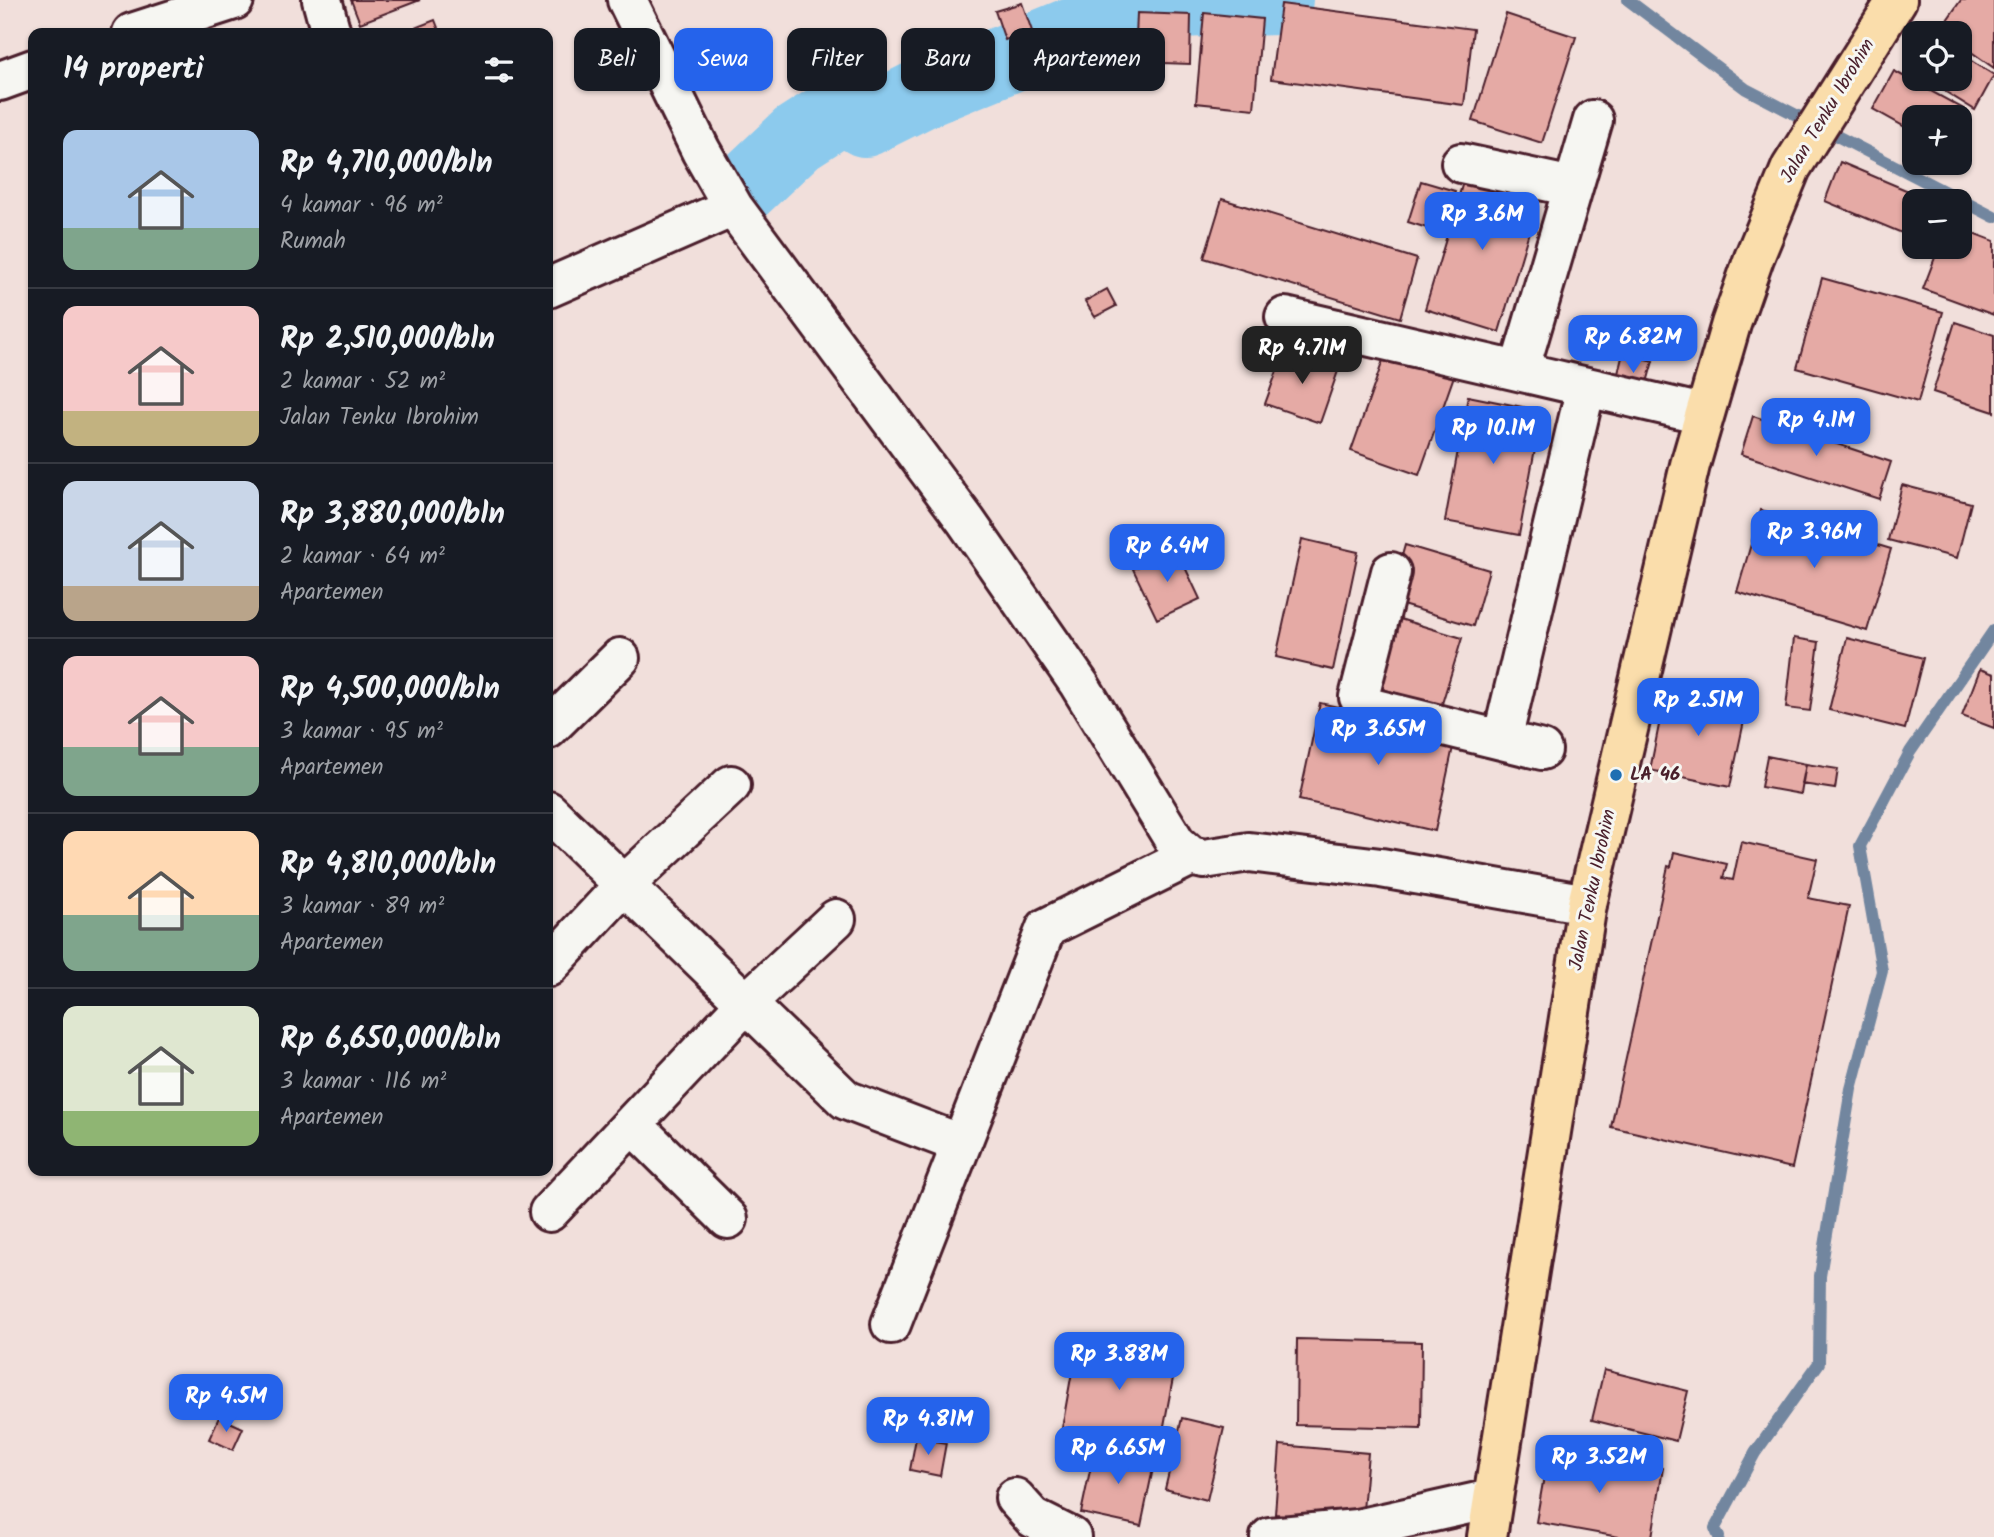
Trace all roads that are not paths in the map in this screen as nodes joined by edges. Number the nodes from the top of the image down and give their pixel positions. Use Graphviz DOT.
graph roads {
  1 [pos="234,0"];
  2 [pos="322,0"];
  3 [pos="627,0"];
  4 [pos="1897,0"];
  5 [pos="147,28"];
  6 [pos="330,28"];
  7 [pos="28,71"];
  8 [pos="0,81"];
  9 [pos="1593,120"];
  10 [pos="1461,163"];
  11 [pos="1573,187"];
  12 [pos="733,207"];
  13 [pos="553,286"];
  14 [pos="1285,317"];
  15 [pos="1520,371"];
  16 [pos="1586,387"];
  17 [pos="1703,414"];
  18 [pos="1391,572"];
  19 [pos="620,658"];
  20 [pos="553,724"];
  21 [pos="1502,740"];
  22 [pos="1542,750"];
  23 [pos="731,785"];
  24 [pos="553,816"];
  25 [pos="1191,856"];
  26 [pos="624,885"];
  27 [pos="1587,904"];
  28 [pos="836,919"];
  29 [pos="553,962"];
  30 [pos="746,1003"];
  31 [pos="632,1124"];
  32 [pos="961,1144"];
  33 [pos="549,1212"];
  34 [pos="728,1219"];
  35 [pos="891,1324"];
  36 [pos="1016,1498"];
  37 [pos="1491,1499"];
  38 [pos="1071,1537"];
  39 [pos="1270,1537"];
  40 [pos="1487,1537"];
  1 -- 5 [label="street"];
  2 -- 6 [label="street"];
  3 -- 12 [label="street"];
  4 -- 17 [label="main road, Jalan Tenku Ibrohim"];
  7 -- 8 [label="street"];
  9 -- 11 [label="street"];
  10 -- 11 [label="street"];
  11 -- 15 [label="street"];
  12 -- 13 [label="street"];
  12 -- 25 [label="street"];
  14 -- 15 [label="street"];
  15 -- 16 [label="street"];
  16 -- 17 [label="street"];
  16 -- 21 [label="street"];
  17 -- 27 [label="main road, Jalan Tenku Ibrohim"];
  18 -- 21 [label="street"];
  19 -- 20 [label="street"];
  21 -- 22 [label="street"];
  23 -- 26 [label="street"];
  24 -- 26 [label="street"];
  25 -- 27 [label="street"];
  25 -- 32 [label="street"];
  26 -- 29 [label="street"];
  26 -- 30 [label="street"];
  27 -- 37 [label="main road, Jalan Tenku Ibrohim"];
  28 -- 30 [label="street"];
  30 -- 31 [label="street"];
  30 -- 32 [label="street"];
  31 -- 33 [label="street"];
  31 -- 34 [label="street"];
  32 -- 35 [label="street"];
  36 -- 38 [label="street"];
  37 -- 39 [label="street"];
  37 -- 40 [label="main road, Jalan Tenku Ibrohim"];
}
